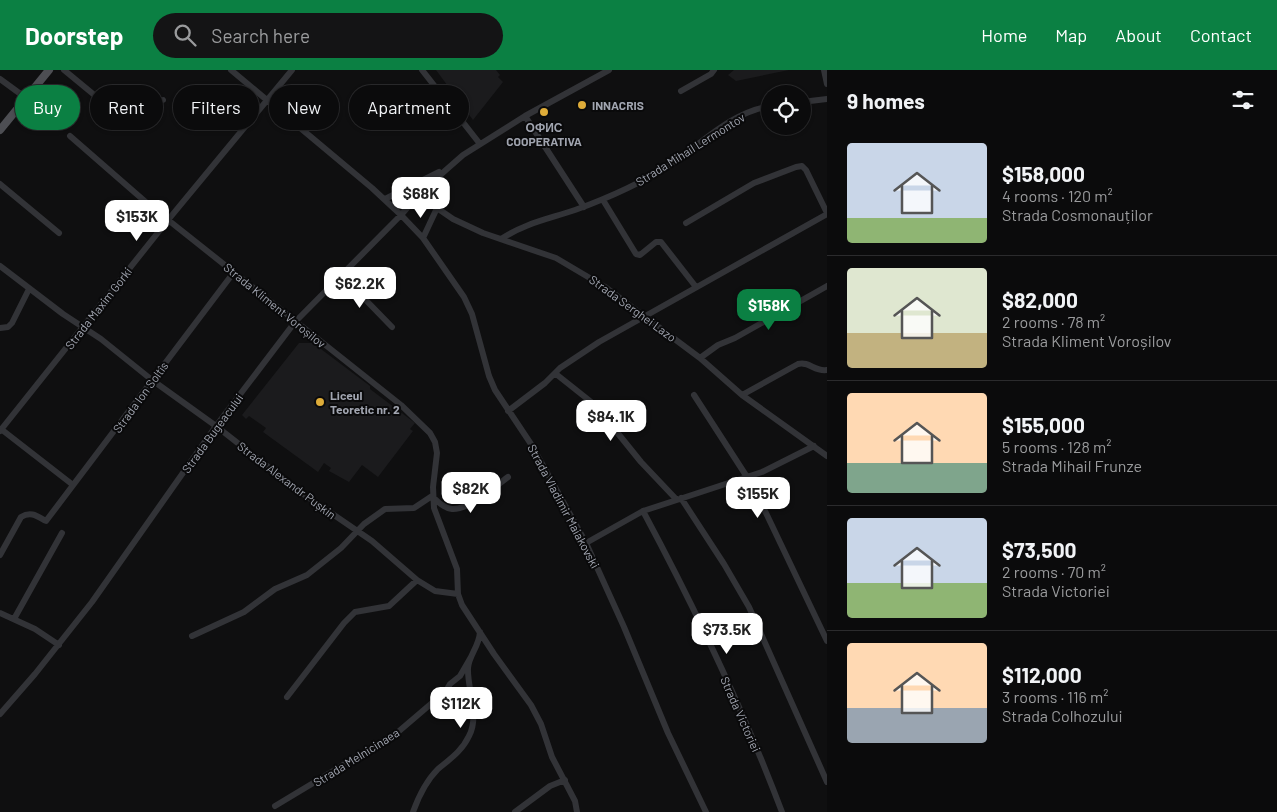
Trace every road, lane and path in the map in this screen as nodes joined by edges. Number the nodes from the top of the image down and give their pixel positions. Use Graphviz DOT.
graph roads {
  1 [pos="48,70"];
  2 [pos="64,70"];
  3 [pos="231,70"];
  4 [pos="292,70"];
  5 [pos="422,70"];
  6 [pos="609,70"];
  7 [pos="714,70"];
  8 [pos="824,70"];
  9 [pos="0,78"];
  10 [pos="827,84"];
  11 [pos="36,85"];
  12 [pos="15,90"];
  13 [pos="90,91"];
  14 [pos="681,91"];
  15 [pos="267,99"];
  16 [pos="827,99"];
  17 [pos="811,101"];
  18 [pos="761,109"];
  19 [pos="15,112"];
  20 [pos="525,116"];
  21 [pos="0,130"];
  22 [pos="70,136"];
  23 [pos="480,144"];
  24 [pos="445,170"];
  25 [pos="0,184"];
  26 [pos="422,192"];
  27 [pos="385,199"];
  28 [pos="603,200"];
  29 [pos="584,207"];
  30 [pos="437,208"];
  31 [pos="827,213"];
  32 [pos="402,215"];
  33 [pos="168,220"];
  34 [pos="686,223"];
  35 [pos="59,233"];
  36 [pos="423,238"];
  37 [pos="501,239"];
  38 [pos="0,266"];
  39 [pos="234,272"];
  40 [pos="341,276"];
  41 [pos="827,286"];
  42 [pos="696,287"];
  43 [pos="29,289"];
  44 [pos="646,316"];
  45 [pos="295,322"];
  46 [pos="392,327"];
  47 [pos="0,328"];
  48 [pos="83,328"];
  49 [pos="700,358"];
  50 [pos="827,370"];
  51 [pos="556,374"];
  52 [pos="152,380"];
  53 [pos="694,395"];
  54 [pos="742,395"];
  55 [pos="508,411"];
  56 [pos="216,426"];
  57 [pos="0,430"];
  58 [pos="814,446"];
  59 [pos="827,456"];
  60 [pos="508,477"];
  61 [pos="747,477"];
  62 [pos="73,485"];
  63 [pos="432,496"];
  64 [pos="679,499"];
  65 [pos="643,511"];
  66 [pos="356,531"];
  67 [pos="62,533"];
  68 [pos="586,543"];
  69 [pos="0,555"];
  70 [pos="417,580"];
  71 [pos="458,594"];
  72 [pos="0,613"];
  73 [pos="14,619"];
  74 [pos="480,632"];
  75 [pos="192,636"];
  76 [pos="827,641"];
  77 [pos="59,645"];
  78 [pos="471,657"];
  79 [pos="287,697"];
  80 [pos="0,714"];
  81 [pos="565,780"];
  82 [pos="827,782"];
  83 [pos="275,806"];
  84 [pos="413,812"];
  85 [pos="515,812"];
  86 [pos="577,812"];
  87 [pos="706,812"];
  88 [pos="782,812"];
  1 -- 11 [label="main road"];
  2 -- 13 [label="street"];
  3 -- 15 [label="street, Strada Vladimir Maiakovski"];
  4 -- 15 [label="street, Strada Maxim Gorki"];
  5 -- 23 [label="street"];
  6 -- 20 [label="street, Strada Bugeacului"];
  7 -- 14 [label="street"];
  8 -- 10 [label="street"];
  9 -- 12 [label="street"];
  15 -- 27 [label="street, Strada Vladimir Maiakovski"];
  15 -- 33 [label="street, Strada Maxim Gorki"];
  16 -- 17 [label="street"];
  18 -- 28 [label="street, Strada Mihail Lermontov"];
  19 -- 21 [label="main road"];
  20 -- 23 [label="street, Strada Bugeacului"];
  20 -- 29 [label="street"];
  22 -- 33 [label="street, Strada Kliment Voroșilov"];
  23 -- 24 [label="street, Strada Bugeacului"];
  24 -- 26 [label="street, Strada Bugeacului"];
  24 -- 27 [label="street, Strada Bugeacului"];
  25 -- 35 [label="street"];
  26 -- 30 [label="street, Strada Serghei Lazo"];
  26 -- 32 [label="street, Strada Bugeacului"];
  27 -- 32 [label="street, Strada Vladimir Maiakovski"];
  28 -- 29 [label="street, Strada Mihail Lermontov"];
  28 -- 42 [label="street"];
  29 -- 37 [label="street, Strada Mihail Lermontov"];
  30 -- 36 [label="street"];
  30 -- 37 [label="street, Strada Serghei Lazo"];
  31 -- 34 [label="street"];
  31 -- 42 [label="street"];
  32 -- 36 [label="street, Strada Vladimir Maiakovski"];
  32 -- 40 [label="street, Strada Bugeacului"];
  33 -- 39 [label="street, Strada Kliment Voroșilov"];
  33 -- 48 [label="street, Strada Maxim Gorki"];
  36 -- 55 [label="street, Strada Vladimir Maiakovski"];
  37 -- 44 [label="street, Strada Serghei Lazo"];
  38 -- 43 [label="street, Strada Alexandr Pușkin"];
  39 -- 45 [label="street, Strada Kliment Voroșilov"];
  39 -- 52 [label="street, Strada Ion Soltîs"];
  40 -- 45 [label="street, Strada Bugeacului"];
  40 -- 46 [label="street"];
  41 -- 49 [label="street"];
  42 -- 44 [label="street"];
  43 -- 47 [label="street"];
  43 -- 48 [label="street, Strada Alexandr Pușkin"];
  44 -- 49 [label="street, Strada Serghei Lazo"];
  44 -- 51 [label="street"];
  45 -- 56 [label="street, Strada Bugeacului"];
  45 -- 63 [label="street, Strada Kliment Voroșilov"];
  48 -- 52 [label="street, Strada Alexandr Pușkin"];
  48 -- 57 [label="street, Strada Maxim Gorki"];
  49 -- 54 [label="street, Strada Serghei Lazo"];
  50 -- 54 [label="street"];
  51 -- 55 [label="street"];
  51 -- 64 [label="street"];
  52 -- 56 [label="street, Strada Alexandr Pușkin"];
  52 -- 62 [label="street, Strada Ion Soltîs"];
  53 -- 61 [label="street"];
  54 -- 58 [label="street, Strada Serghei Lazo"];
  55 -- 68 [label="street, Strada Vladimir Maiakovski"];
  56 -- 66 [label="street, Strada Alexandr Pușkin"];
  56 -- 77 [label="street, Strada Bugeacului"];
  57 -- 62 [label="street"];
  58 -- 59 [label="street, Strada Serghei Lazo"];
  58 -- 61 [label="street"];
  60 -- 63 [label="street"];
  61 -- 64 [label="street"];
  61 -- 76 [label="street"];
  62 -- 69 [label="street, Strada Ion Soltîs"];
  63 -- 66 [label="street"];
  63 -- 71 [label="street, Strada Kliment Voroșilov"];
  64 -- 65 [label="street"];
  64 -- 82 [label="street"];
  65 -- 68 [label="street"];
  65 -- 88 [label="street, Strada Victoriei"];
  66 -- 70 [label="street, Strada Alexandr Pușkin"];
  66 -- 75 [label="street"];
  67 -- 73 [label="street"];
  68 -- 87 [label="street, Strada Vladimir Maiakovski"];
  70 -- 71 [label="street, Strada Alexandr Pușkin"];
  70 -- 79 [label="street"];
  71 -- 74 [label="street, Strada Kliment Voroșilov"];
  72 -- 73 [label="street"];
  73 -- 77 [label="street"];
  74 -- 78 [label="street"];
  74 -- 81 [label="street, Strada Kliment Voroșilov"];
  77 -- 80 [label="street, Strada Bugeacului"];
  78 -- 83 [label="street, Strada Melnicinaea"];
  78 -- 84 [label="street"];
  81 -- 85 [label="street"];
  81 -- 86 [label="street, Strada Kliment Voroșilov"];
}
